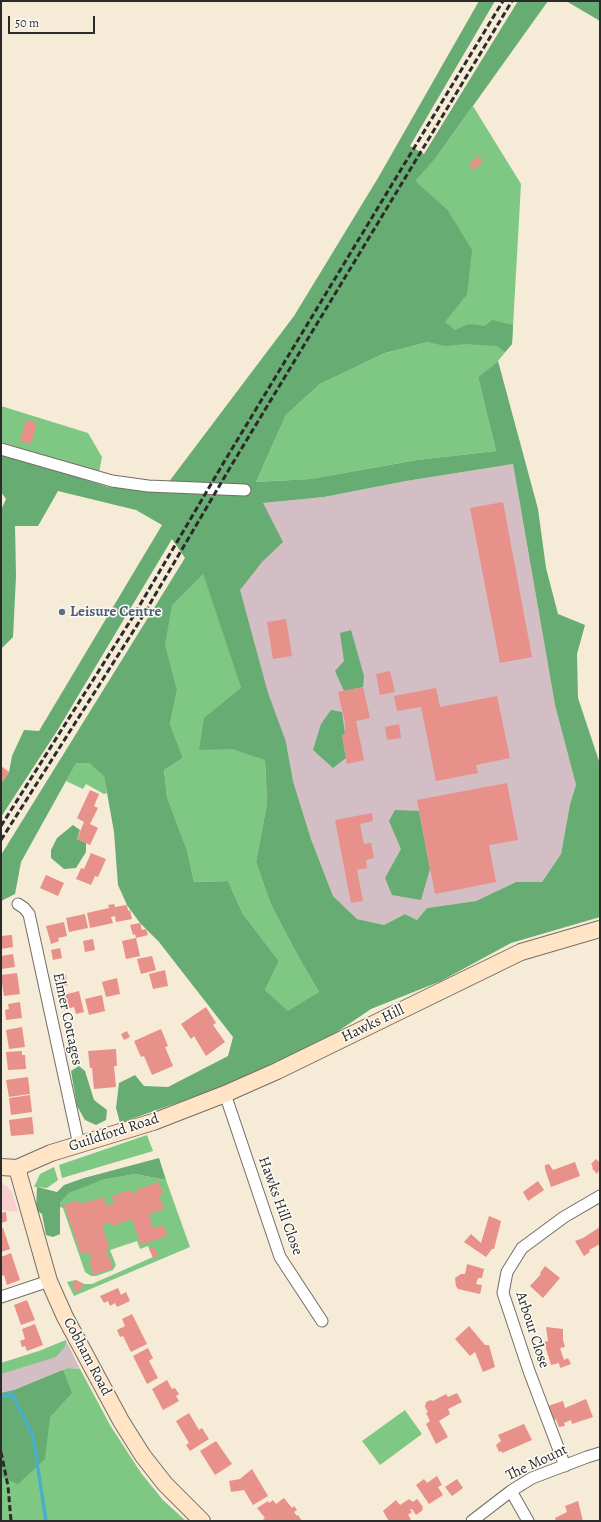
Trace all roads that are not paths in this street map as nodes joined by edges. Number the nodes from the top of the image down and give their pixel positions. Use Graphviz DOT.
graph roads {
  1 [pos="1,448"];
  2 [pos="245,490"];
  3 [pos="18,904"];
  4 [pos="600,929"];
  5 [pos="225,1094"];
  6 [pos="78,1145"];
  7 [pos="1,1167"];
  8 [pos="17,1168"];
  9 [pos="600,1196"];
  10 [pos="49,1281"];
  11 [pos="1,1297"];
  12 [pos="322,1321"];
  13 [pos="600,1453"];
  14 [pos="565,1466"];
  15 [pos="511,1490"];
  16 [pos="202,1521"];
  17 [pos="472,1521"];
  18 [pos="528,1521"];
  1 -- 2 [label="street"];
  3 -- 6 [label="street, Elmer Cottages"];
  4 -- 5 [label="main road, Hawks Hill"];
  5 -- 6 [label="main road, Guildford Road"];
  5 -- 12 [label="street, Hawks Hill Close"];
  6 -- 8 [label="main road, Guildford Road"];
  7 -- 8 [label="main road, Guildford Road"];
  8 -- 10 [label="main road, Cobham Road"];
  9 -- 14 [label="street, Arbour Close"];
  10 -- 11 [label="street"];
  10 -- 16 [label="main road, Cobham Road"];
  13 -- 14 [label="street, The Mount"];
  14 -- 15 [label="street, The Mount"];
  15 -- 17 [label="street, The Mount"];
  15 -- 18 [label="street"];
}
